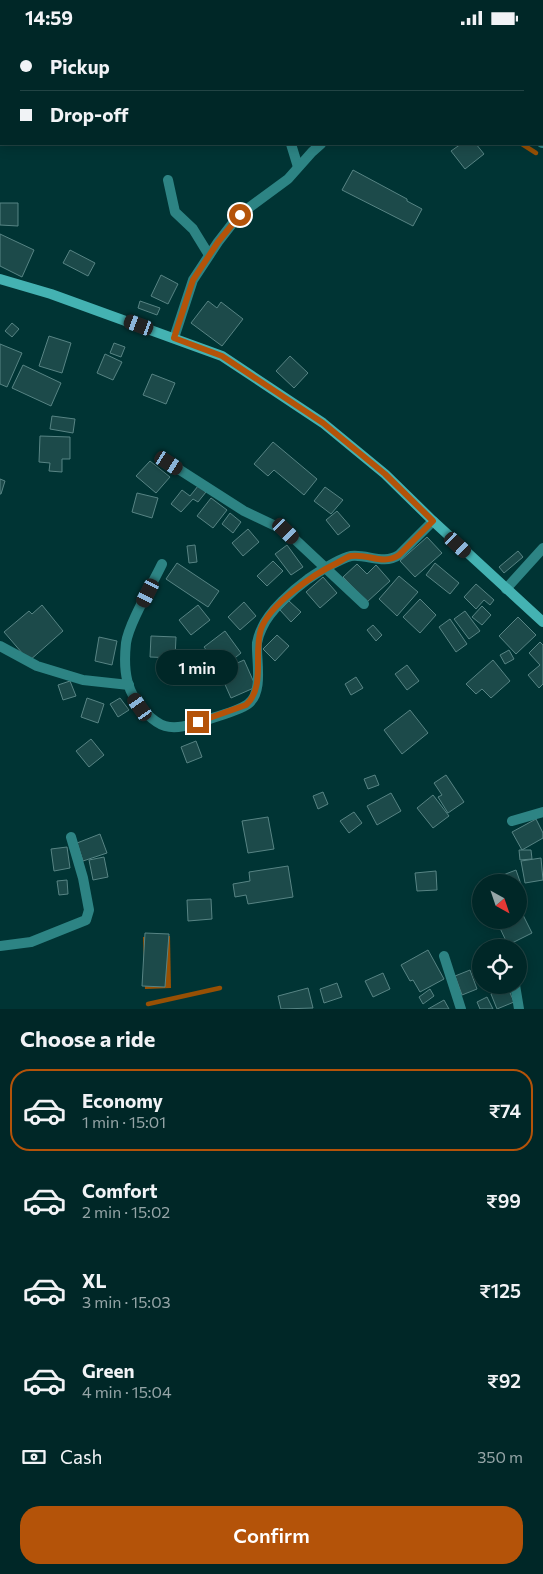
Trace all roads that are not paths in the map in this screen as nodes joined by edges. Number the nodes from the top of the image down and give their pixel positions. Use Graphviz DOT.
graph roads {
  1 [pos="291,145"];
  2 [pos="320,145"];
  3 [pos="298,167"];
  4 [pos="168,180"];
  5 [pos="209,255"];
  6 [pos="0,279"];
  7 [pos="174,338"];
  8 [pos="169,463"];
  9 [pos="433,521"];
  10 [pos="543,548"];
  11 [pos="162,565"];
  12 [pos="325,569"];
  13 [pos="506,589"];
  14 [pos="364,604"];
  15 [pos="543,622"];
  16 [pos="0,646"];
  17 [pos="129,685"];
  18 [pos="543,812"];
  19 [pos="512,821"];
  20 [pos="71,837"];
  21 [pos="0,946"];
  22 [pos="444,956"];
  23 [pos="516,994"];
  24 [pos="461,1009"];
  25 [pos="519,1009"];
  1 -- 3 [label="street"];
  2 -- 3 [label="street"];
  3 -- 5 [label="street"];
  4 -- 5 [label="street"];
  5 -- 7 [label="street"];
  6 -- 7 [label="main road"];
  7 -- 9 [label="main road"];
  8 -- 12 [label="street"];
  9 -- 12 [label="street"];
  9 -- 13 [label="main road"];
  10 -- 13 [label="street"];
  11 -- 17 [label="street"];
  12 -- 14 [label="street"];
  12 -- 17 [label="street"];
  13 -- 15 [label="main road"];
  16 -- 17 [label="street"];
  18 -- 19 [label="street"];
  20 -- 21 [label="street"];
  22 -- 24 [label="street"];
  23 -- 25 [label="street"];
}
